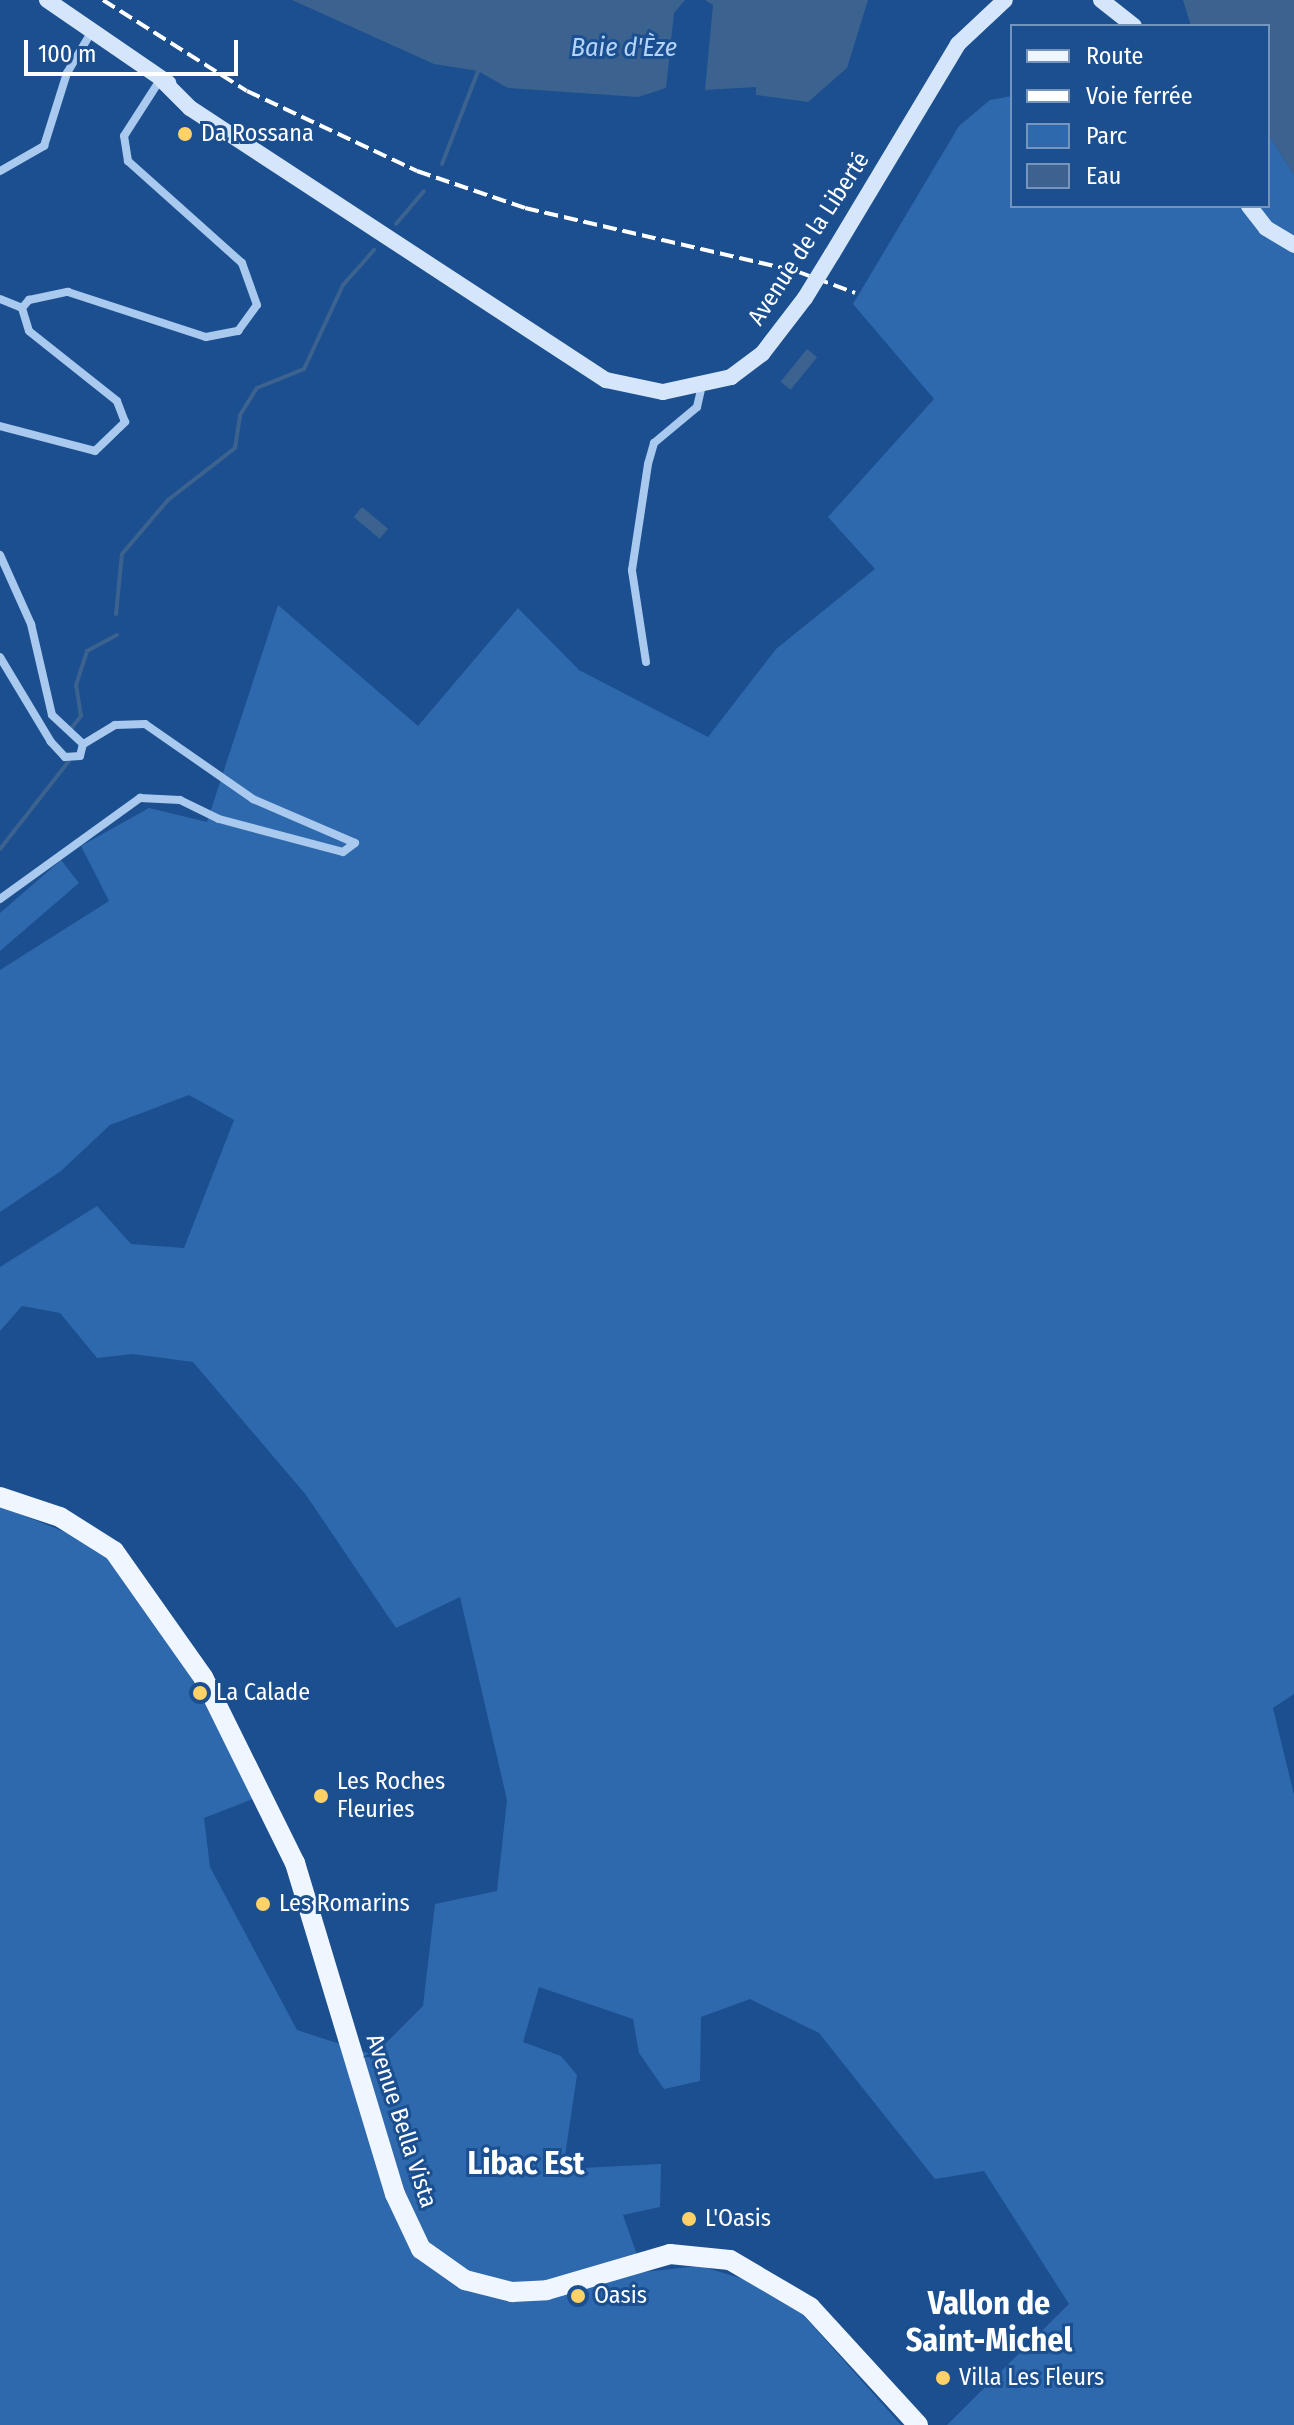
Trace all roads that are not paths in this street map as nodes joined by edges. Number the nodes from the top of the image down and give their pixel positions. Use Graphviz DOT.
graph roads {
  1 [pos="47,0"];
  2 [pos="1005,0"];
  3 [pos="1101,0"];
  4 [pos="1131,24"];
  5 [pos="92,31"];
  6 [pos="161,79"];
  7 [pos="0,171"];
  8 [pos="1251,208"];
  9 [pos="1294,245"];
  10 [pos="0,299"];
  11 [pos="22,308"];
  12 [pos="701,389"];
  13 [pos="0,426"];
  14 [pos="0,555"];
  15 [pos="0,657"];
  16 [pos="646,662"];
  17 [pos="83,744"];
  18 [pos="0,899"];
  19 [pos="0,1497"];
  20 [pos="918,2425"];
  1 -- 5 [label="main road"];
  2 -- 12 [label="main road, Avenue de la Liberté, bridge"];
  3 -- 4 [label="main road"];
  5 -- 6 [label="main road"];
  5 -- 7 [label="street"];
  6 -- 11 [label="street"];
  6 -- 12 [label="main road"];
  8 -- 9 [label="main road"];
  10 -- 11 [label="street"];
  11 -- 13 [label="street"];
  12 -- 16 [label="street"];
  14 -- 17 [label="street"];
  15 -- 17 [label="street"];
  17 -- 18 [label="street"];
  19 -- 20 [label="main road, Avenue Bella Vista"];
}
